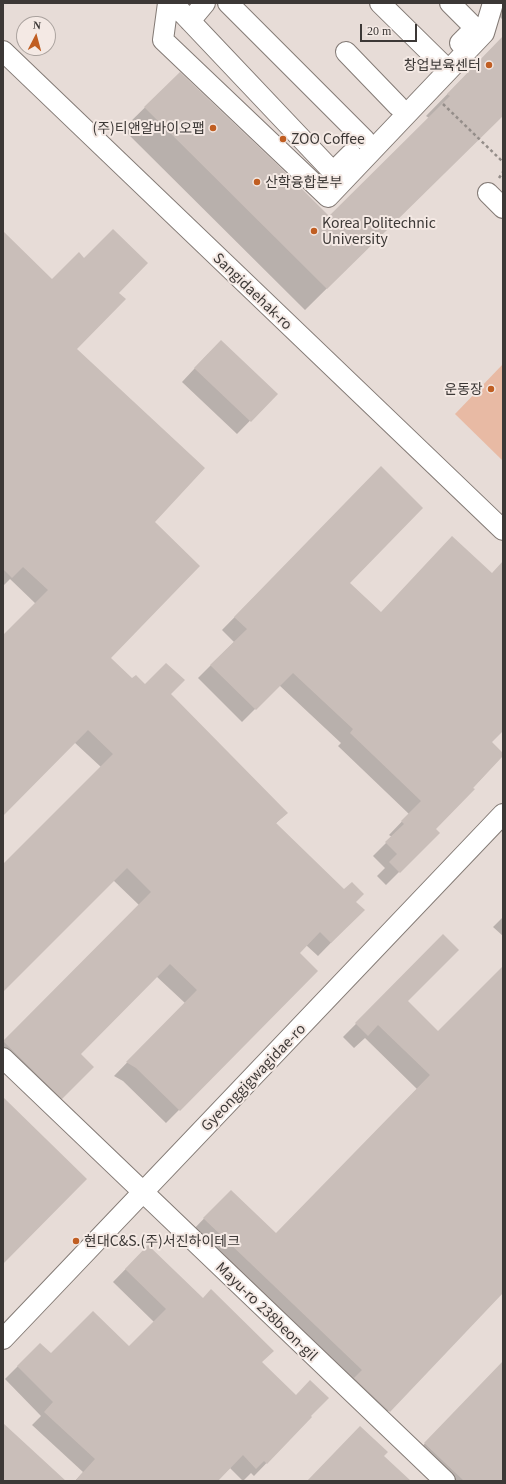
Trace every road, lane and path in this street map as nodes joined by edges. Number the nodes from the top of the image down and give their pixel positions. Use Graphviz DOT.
graph roads {
  1 [pos="168,3"];
  2 [pos="173,3"];
  3 [pos="205,3"];
  4 [pos="228,3"];
  5 [pos="380,3"];
  6 [pos="450,3"];
  7 [pos="493,3"];
  8 [pos="190,21"];
  9 [pos="3,51"];
  10 [pos="346,52"];
  11 [pos="440,63"];
  12 [pos="443,103"];
  13 [pos="398,106"];
  14 [pos="365,140"];
  15 [pos="503,162"];
  16 [pos="488,193"];
  17 [pos="503,208"];
  18 [pos="503,530"];
  19 [pos="503,814"];
  20 [pos="3,1058"];
  21 [pos="143,1192"];
  22 [pos="3,1339"];
  23 [pos="445,1481"];
  1 -- 7 [label="street"];
  2 -- 8 [label="street"];
  3 -- 8 [label="street"];
  4 -- 14 [label="street"];
  5 -- 11 [label="street"];
  6 -- 11 [label="street"];
  8 -- 14 [label="street"];
  9 -- 18 [label="street, Sangidaehak-ro"];
  10 -- 13 [label="street"];
  11 -- 13 [label="street"];
  12 -- 15 [label="path"];
  13 -- 14 [label="street"];
  16 -- 17 [label="street"];
  19 -- 21 [label="street, Gyeonggigwagidae-ro"];
  20 -- 21 [label="street, Mayu-ro 238beon-gil"];
  21 -- 22 [label="street, Gyeonggigwagidae-ro"];
  21 -- 23 [label="street, Mayu-ro 238beon-gil"];
}
